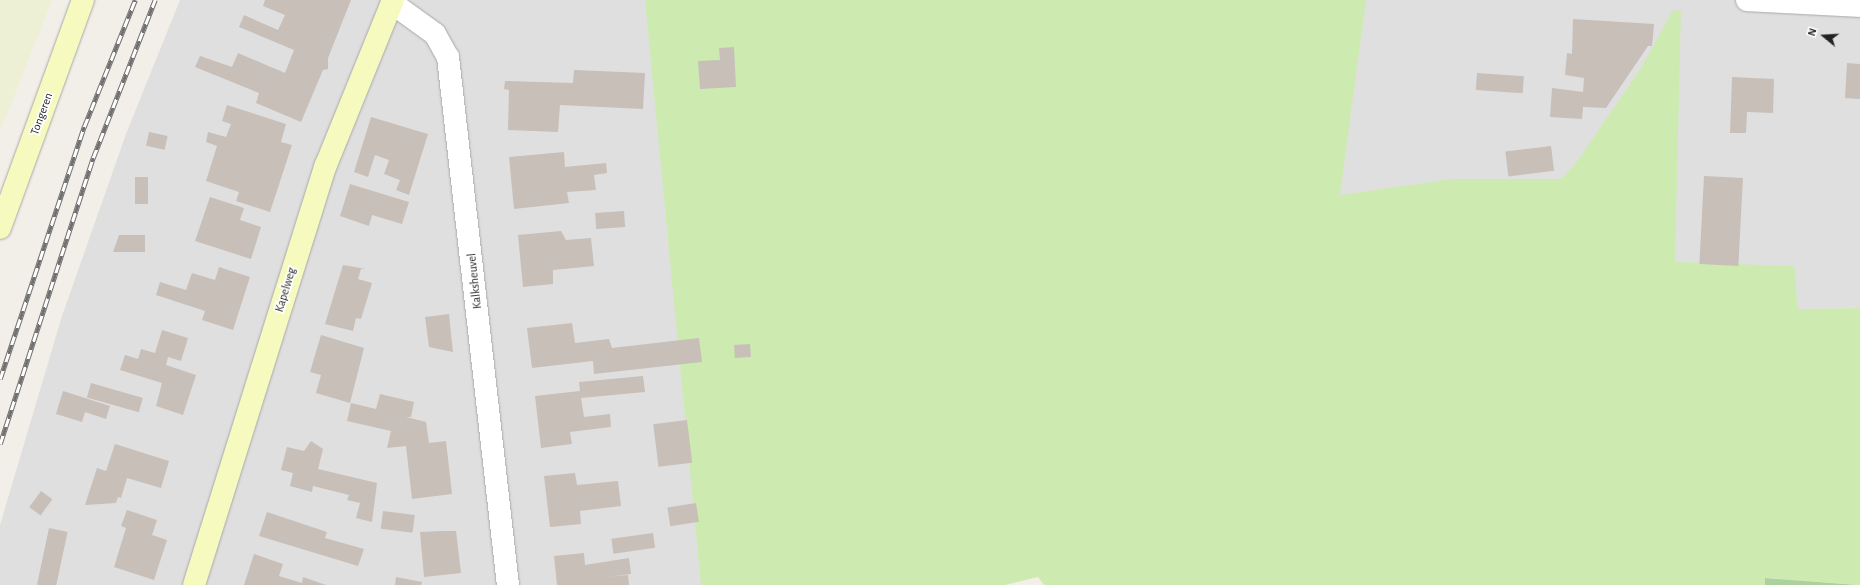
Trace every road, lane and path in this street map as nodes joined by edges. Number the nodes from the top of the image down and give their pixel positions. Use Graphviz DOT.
graph roads {
  1 [pos="83,0"];
  2 [pos="1747,0"];
  3 [pos="393,2"];
  4 [pos="1860,6"];
  5 [pos="0,228"];
  6 [pos="194,585"];
  7 [pos="508,585"];
  1 -- 5 [label="main road, Tongeren"];
  2 -- 4 [label="street"];
  3 -- 6 [label="main road, Kapelweg"];
  3 -- 7 [label="street, Kalksheuvel"];
}
